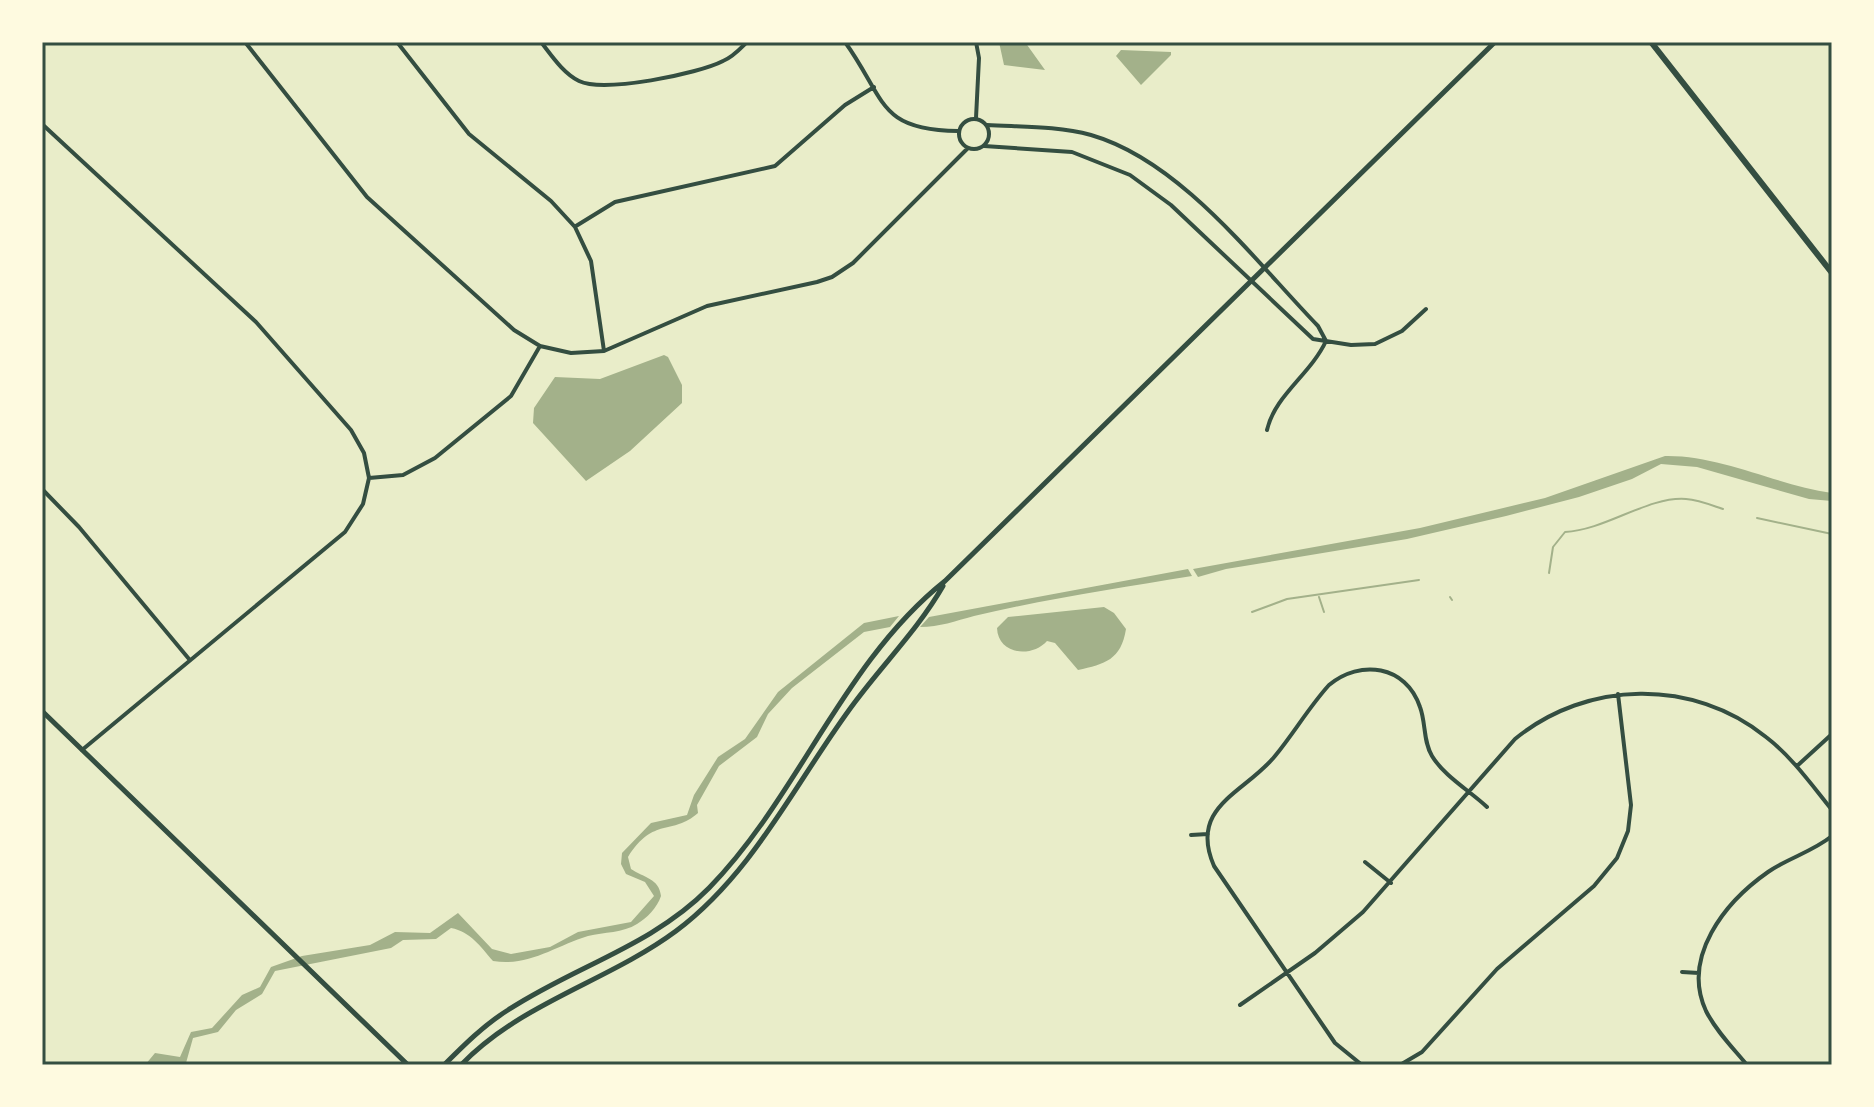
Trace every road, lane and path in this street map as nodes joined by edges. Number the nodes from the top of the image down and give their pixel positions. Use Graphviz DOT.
graph roads {
  1 [pos="245,42"];
  2 [pos="397,42"];
  3 [pos="541,42"];
  4 [pos="747,42"];
  5 [pos="845,42"];
  6 [pos="976,42"];
  7 [pos="1495,42"];
  8 [pos="1651,42"];
  9 [pos="874,87"];
  10 [pos="976,118"];
  11 [pos="42,124"];
  12 [pos="987,125"];
  13 [pos="958,131"];
  14 [pos="984,146"];
  15 [pos="968,148"];
  16 [pos="575,227"];
  17 [pos="1261,268"];
  18 [pos="1832,273"];
  19 [pos="1249,280"];
  20 [pos="1426,309"];
  21 [pos="1326,341"];
  22 [pos="540,346"];
  23 [pos="604,351"];
  24 [pos="1267,430"];
  25 [pos="369,478"];
  26 [pos="42,489"];
  27 [pos="945,581"];
  28 [pos="189,659"];
  29 [pos="1618,694"];
  30 [pos="42,711"];
  31 [pos="1832,734"];
  32 [pos="82,750"];
  33 [pos="1797,766"];
  34 [pos="1469,790"];
  35 [pos="1487,807"];
  36 [pos="1832,810"];
  37 [pos="1208,834"];
  38 [pos="1191,835"];
  39 [pos="1832,836"];
  40 [pos="1365,862"];
  41 [pos="1391,883"];
  42 [pos="1682,972"];
  43 [pos="1287,973"];
  44 [pos="1699,973"];
  45 [pos="1240,1005"];
  46 [pos="408,1065"];
  47 [pos="444,1065"];
  48 [pos="461,1065"];
  49 [pos="1362,1065"];
  50 [pos="1400,1065"];
  51 [pos="1747,1065"];
  1 -- 22 [label="street"];
  2 -- 16 [label="street"];
  3 -- 4 [label="street"];
  5 -- 9 [label="street"];
  6 -- 10 [label="street"];
  7 -- 17 [label="main road"];
  8 -- 18 [label="main road"];
  9 -- 13 [label="street"];
  9 -- 16 [label="street"];
  10 -- 12 [label="street"];
  10 -- 13 [label="street"];
  11 -- 25 [label="street"];
  12 -- 14 [label="street"];
  12 -- 17 [label="street"];
  13 -- 15 [label="street"];
  14 -- 15 [label="street"];
  14 -- 19 [label="street"];
  15 -- 23 [label="street"];
  16 -- 23 [label="street"];
  17 -- 19 [label="main road"];
  17 -- 21 [label="street"];
  19 -- 21 [label="street"];
  19 -- 27 [label="main road"];
  20 -- 21 [label="street"];
  21 -- 24 [label="street"];
  22 -- 23 [label="street"];
  22 -- 25 [label="street"];
  25 -- 28 [label="street"];
  26 -- 28 [label="street"];
  27 -- 47 [label="main road"];
  27 -- 48 [label="main road"];
  28 -- 32 [label="street"];
  29 -- 33 [label="street"];
  29 -- 34 [label="street"];
  29 -- 50 [label="street"];
  30 -- 32 [label="main road"];
  31 -- 33 [label="street"];
  32 -- 46 [label="main road"];
  33 -- 36 [label="street"];
  34 -- 35 [label="street"];
  34 -- 37 [label="street"];
  34 -- 41 [label="street"];
  37 -- 38 [label="street"];
  37 -- 43 [label="street"];
  39 -- 44 [label="street"];
  40 -- 41 [label="street"];
  41 -- 43 [label="street"];
  42 -- 44 [label="street"];
  43 -- 45 [label="street"];
  43 -- 49 [label="street"];
  44 -- 51 [label="street"];
}
